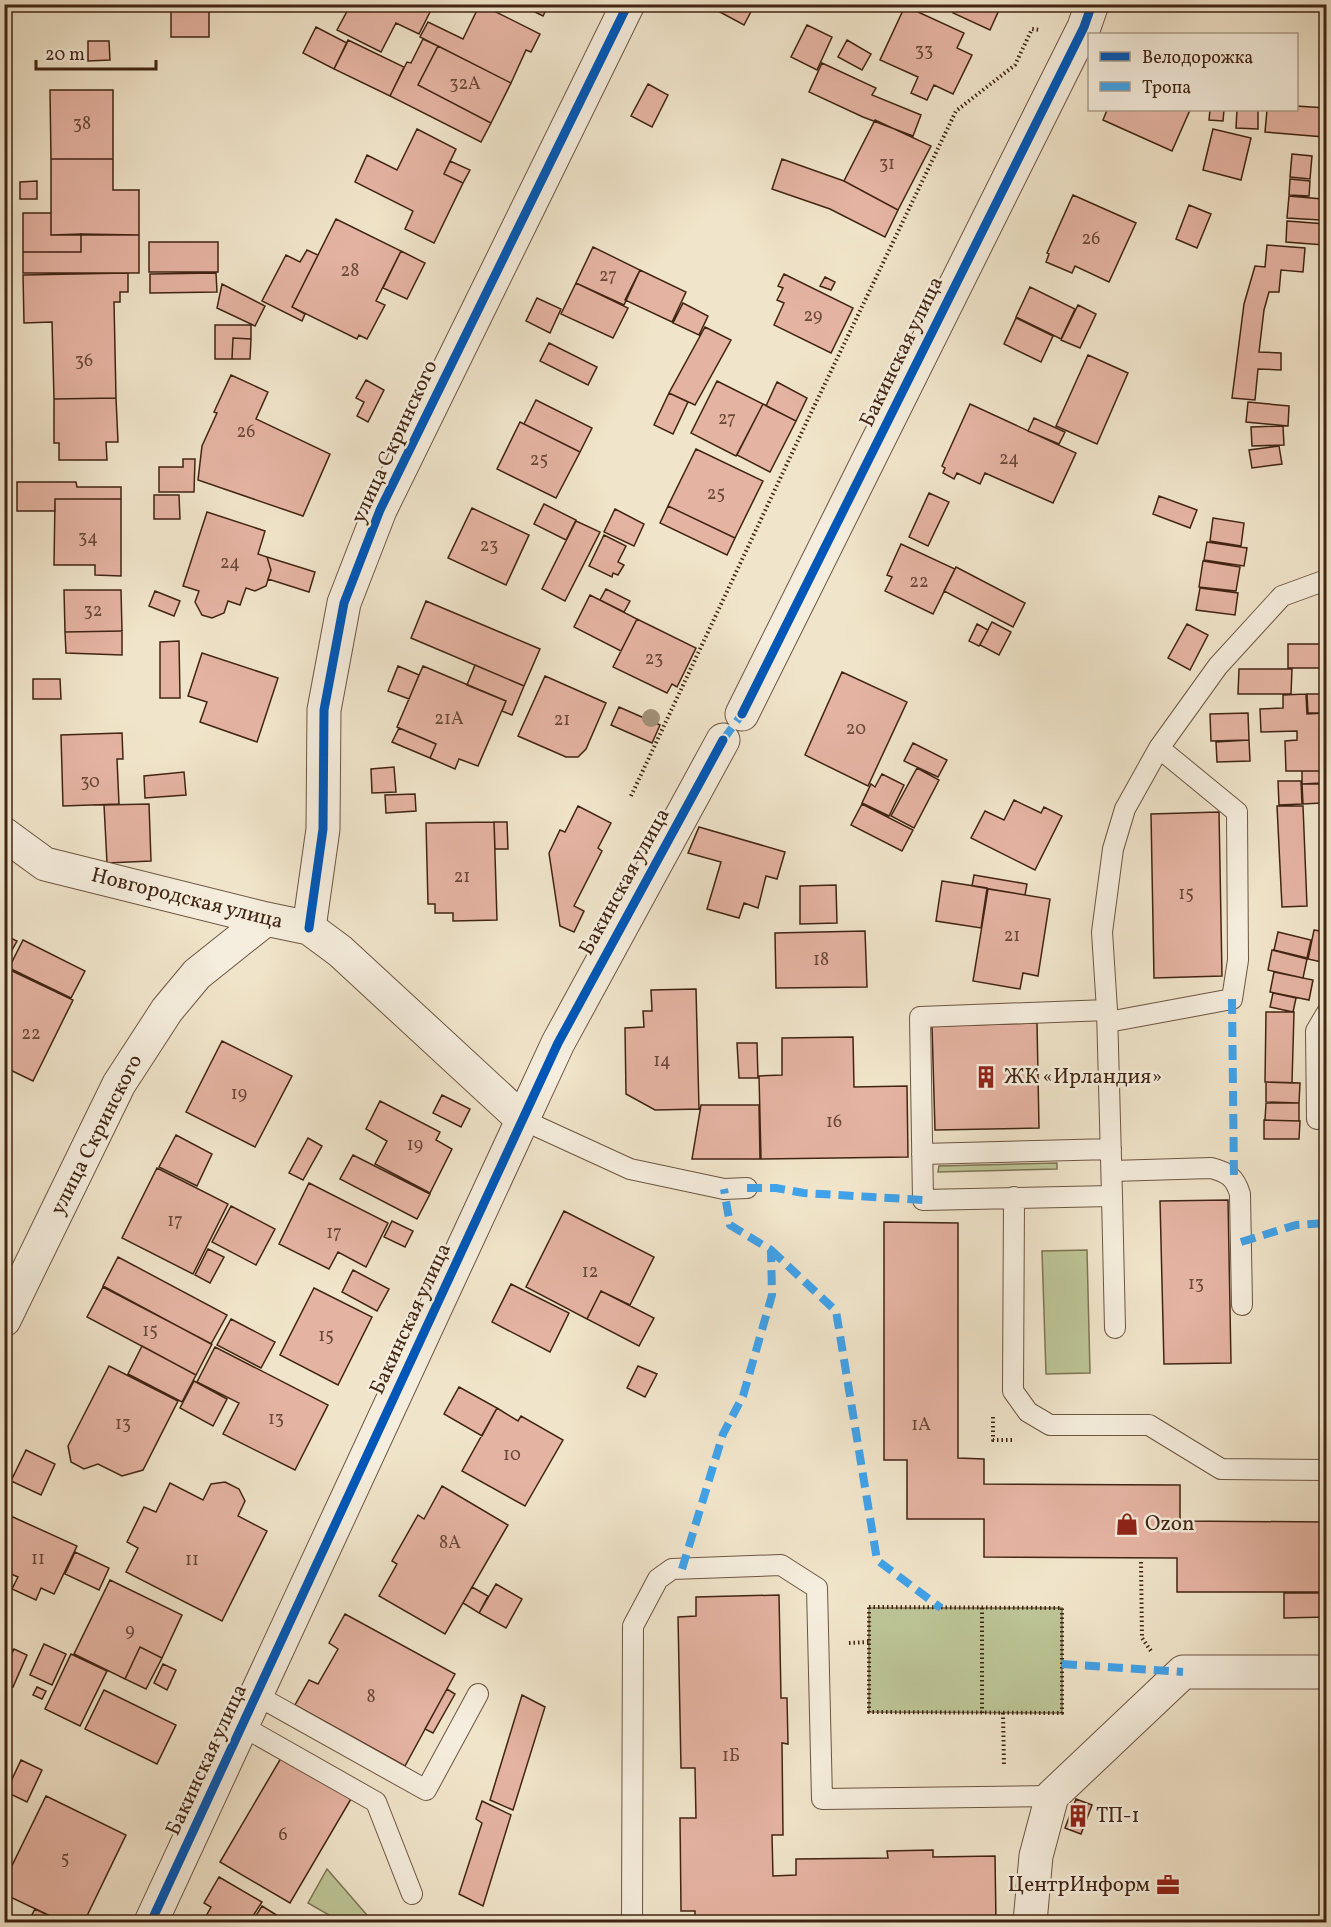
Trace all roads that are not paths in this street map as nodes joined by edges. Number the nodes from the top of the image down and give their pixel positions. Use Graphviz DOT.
graph roads {
  1 [pos="628,4"];
  2 [pos="1092,4"];
  3 [pos="1326,580"];
  4 [pos="742,714"];
  5 [pos="723,740"];
  6 [pos="1159,748"];
  7 [pos="4,834"];
  8 [pos="266,920"];
  9 [pos="309,928"];
  10 [pos="1326,1014"];
  11 [pos="1108,1016"];
  12 [pos="1317,1119"];
  13 [pos="523,1120"];
  14 [pos="1111,1149"];
  15 [pos="922,1154"];
  16 [pos="1112,1171"];
  17 [pos="747,1188"];
  18 [pos="1112,1196"];
  19 [pos="1014,1197"];
  20 [pos="1242,1305"];
  21 [pos="4,1320"];
  22 [pos="1115,1328"];
  23 [pos="1326,1470"];
  24 [pos="1326,1672"];
  25 [pos="478,1694"];
  26 [pos="256,1695"];
  27 [pos="242,1726"];
  28 [pos="1052,1796"];
  29 [pos="412,1894"];
  30 [pos="151,1923"];
  31 [pos="632,1923"];
  32 [pos="1030,1923"];
  1 -- 9 [label="street, улица Скринского"];
  2 -- 4 [label="street, Бакинская улица"];
  3 -- 6 [label="lane"];
  5 -- 13 [label="street, Бакинская улица"];
  6 -- 11 [label="lane"];
  6 -- 11 [label="lane"];
  7 -- 8 [label="street, Новгородская улица"];
  8 -- 9 [label="street, Новгородская улица"];
  8 -- 21 [label="street, улица Скринского"];
  9 -- 13 [label="street, Новгородская улица"];
  10 -- 12 [label="lane"];
  11 -- 14 [label="lane"];
  11 -- 15 [label="lane"];
  13 -- 17 [label="lane"];
  13 -- 26 [label="street, Бакинская улица"];
  14 -- 15 [label="lane"];
  14 -- 16 [label="lane"];
  15 -- 19 [label="lane"];
  16 -- 18 [label="lane"];
  16 -- 20 [label="lane"];
  18 -- 19 [label="lane"];
  18 -- 22 [label="lane"];
  19 -- 23 [label="lane"];
  24 -- 28 [label="street"];
  25 -- 26 [label="lane"];
  26 -- 27 [label="street, Бакинская улица"];
  27 -- 29 [label="lane"];
  27 -- 30 [label="street, Бакинская улица"];
  28 -- 31 [label="lane"];
  28 -- 32 [label="street"];
}
